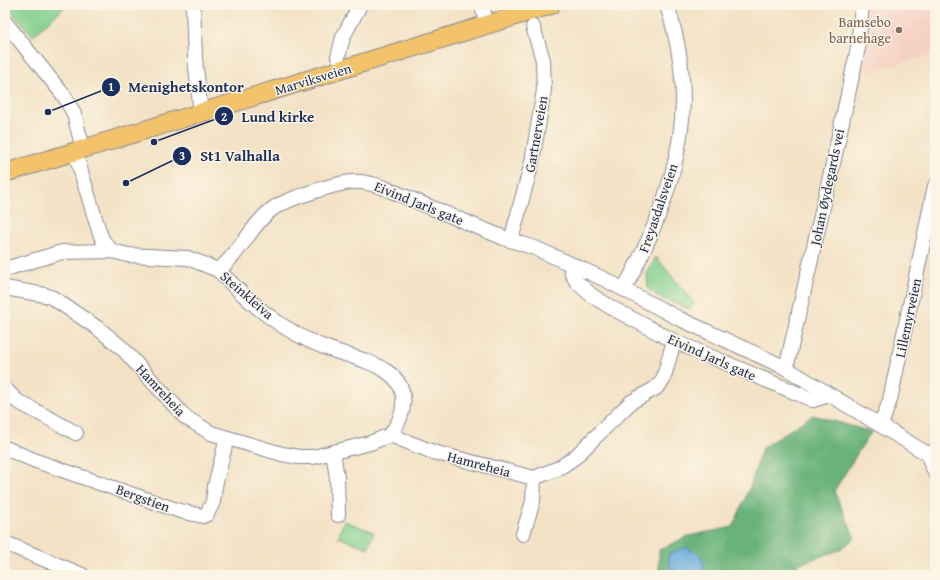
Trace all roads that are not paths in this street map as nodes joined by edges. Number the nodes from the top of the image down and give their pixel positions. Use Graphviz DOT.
graph roads {
  1 [pos="193,5"];
  2 [pos="360,5"];
  3 [pos="482,5"];
  4 [pos="551,5"];
  5 [pos="667,5"];
  6 [pos="862,5"];
  7 [pos="5,22"];
  8 [pos="487,24"];
  9 [pos="533,27"];
  10 [pos="338,58"];
  11 [pos="200,114"];
  12 [pos="79,151"];
  13 [pos="5,173"];
  14 [pos="935,186"];
  15 [pos="511,240"];
  16 [pos="112,251"];
  17 [pos="572,265"];
  18 [pos="5,269"];
  19 [pos="218,270"];
  20 [pos="5,288"];
  21 [pos="624,290"];
  22 [pos="674,341"];
  23 [pos="784,367"];
  24 [pos="5,389"];
  25 [pos="828,395"];
  26 [pos="881,425"];
  27 [pos="76,433"];
  28 [pos="390,435"];
  29 [pos="227,438"];
  30 [pos="5,448"];
  31 [pos="333,452"];
  32 [pos="933,453"];
  33 [pos="935,472"];
  34 [pos="534,478"];
  35 [pos="338,515"];
  36 [pos="523,534"];
  37 [pos="5,542"];
  38 [pos="82,575"];
  1 -- 11 [label="street"];
  2 -- 10 [label="street"];
  3 -- 8 [label="street"];
  4 -- 8 [label="main road, Marviksveien"];
  5 -- 21 [label="street, Freyasdalsveien"];
  6 -- 23 [label="street, Johan Øydegards vei"];
  7 -- 12 [label="street"];
  8 -- 11 [label="main road, Marviksveien"];
  9 -- 15 [label="street, Gartnerveien"];
  11 -- 12 [label="main road, Marviksveien"];
  12 -- 13 [label="main road, Marviksveien"];
  12 -- 16 [label="street"];
  14 -- 26 [label="street, Lillemyrveien"];
  15 -- 17 [label="street, Eivind Jarls gate"];
  15 -- 19 [label="street, Eivind Jarls gate"];
  16 -- 18 [label="street, Steinkleiva"];
  16 -- 19 [label="street, Steinkleiva"];
  17 -- 21 [label="street, Eivind Jarls gate"];
  17 -- 22 [label="street, Eivind Jarls gate"];
  19 -- 28 [label="street, Steinkleiva"];
  20 -- 29 [label="street, Hamreheia"];
  21 -- 23 [label="street, Eivind Jarls gate"];
  22 -- 25 [label="street, Eivind Jarls gate"];
  22 -- 34 [label="street"];
  23 -- 25 [label="street, Eivind Jarls gate"];
  24 -- 27 [label="street"];
  25 -- 26 [label="street, Eivind Jarls gate"];
  26 -- 32 [label="street, Eivind Jarls gate"];
  28 -- 31 [label="street, Hamreheia"];
  28 -- 34 [label="street, Hamreheia"];
  29 -- 30 [label="street, Bergstien"];
  29 -- 31 [label="street, Hamreheia"];
  31 -- 35 [label="street"];
  32 -- 33 [label="street"];
  34 -- 36 [label="street"];
  37 -- 38 [label="street"];
}
